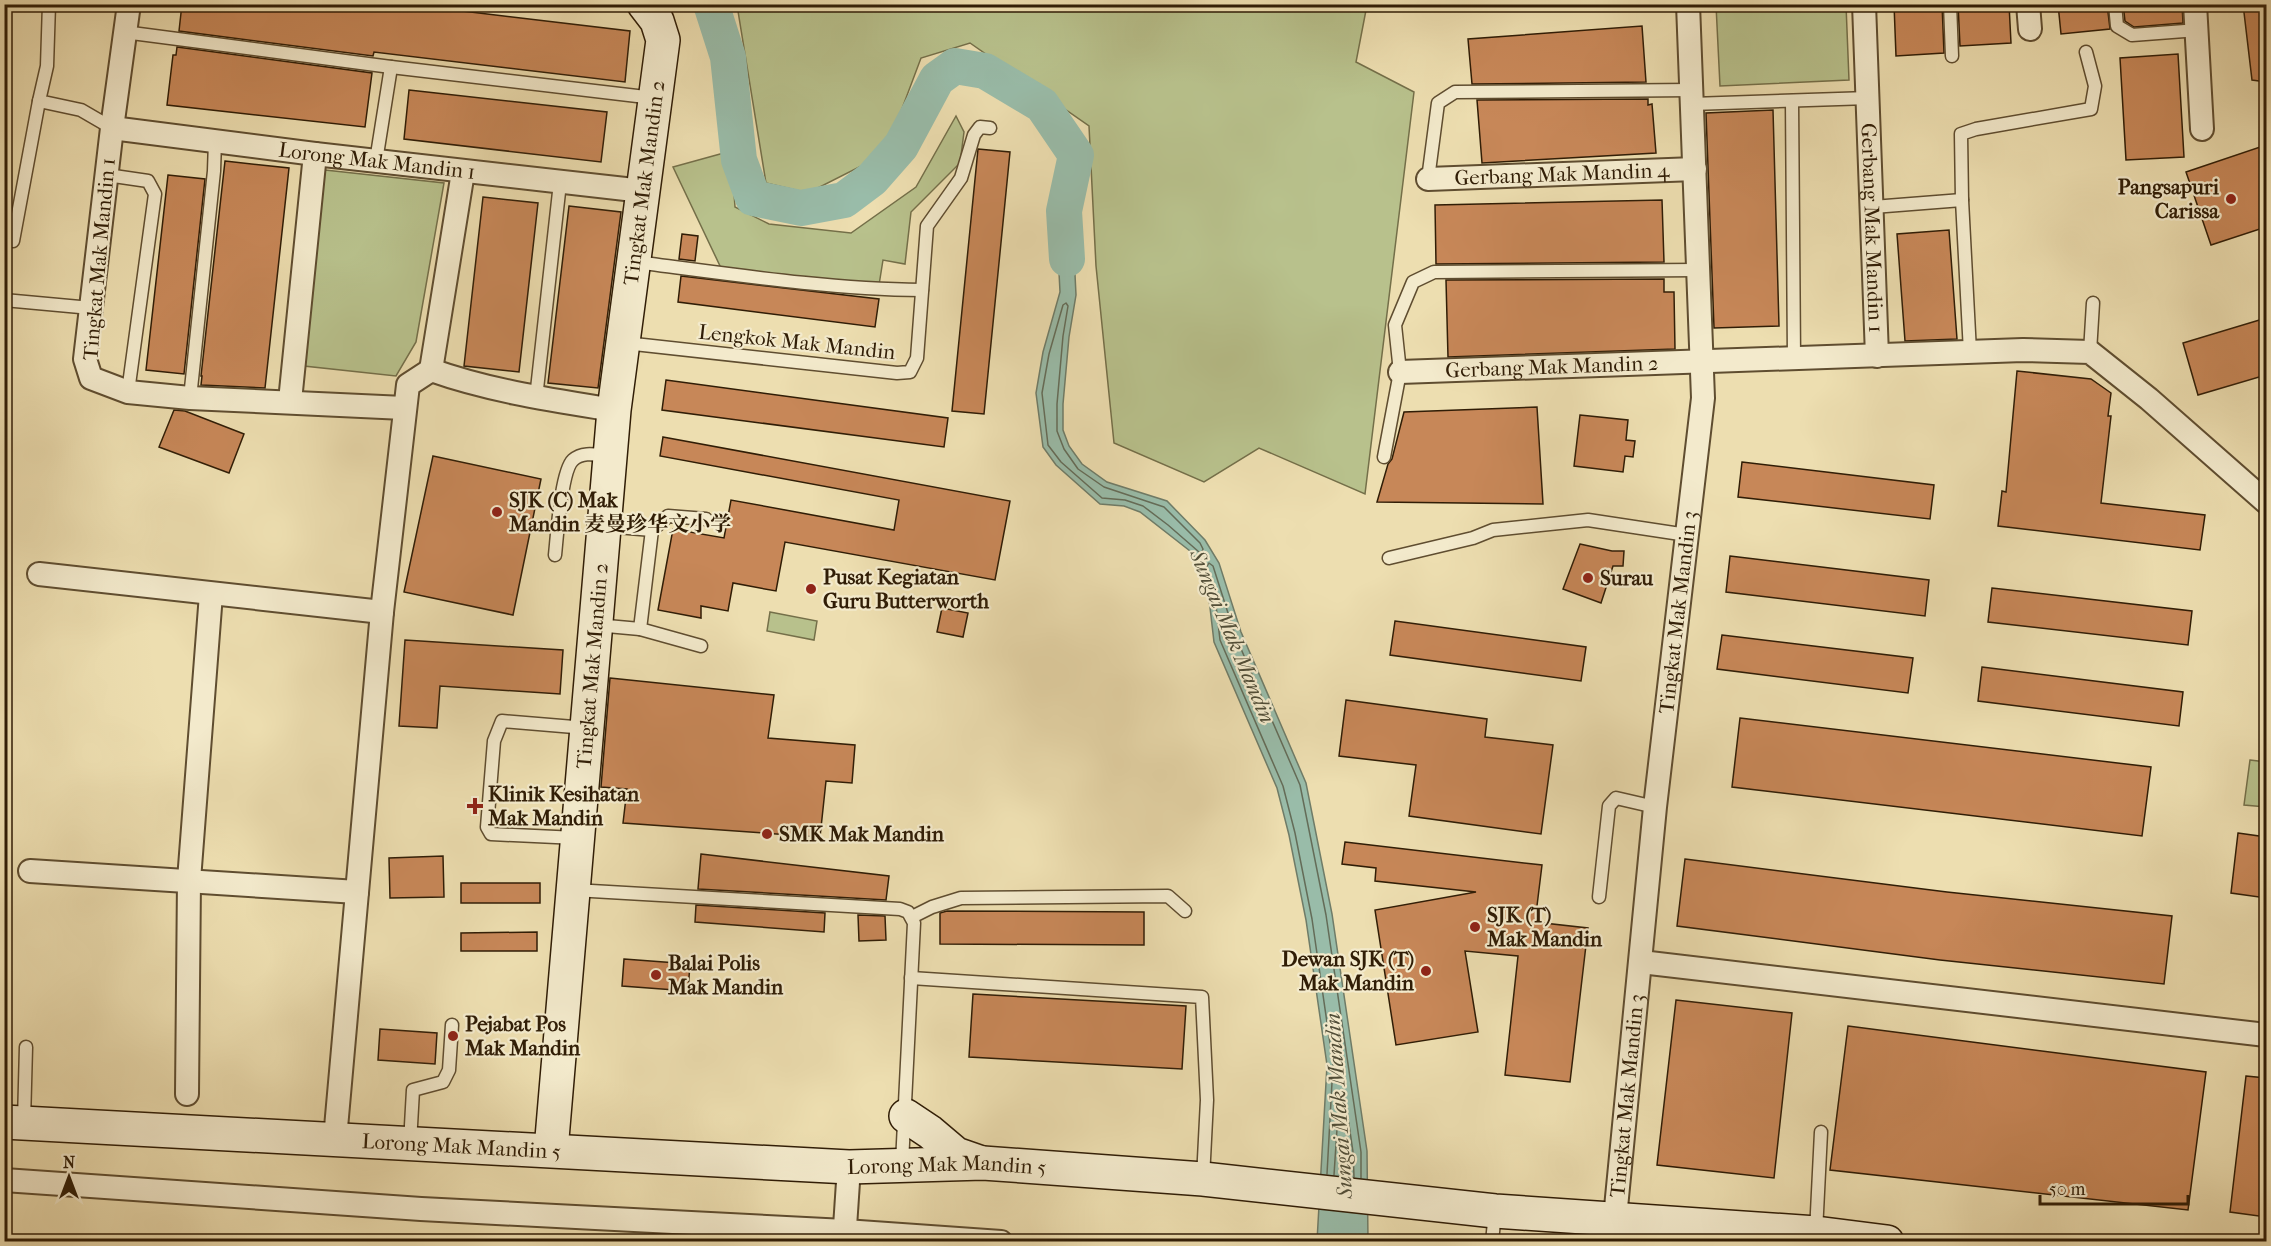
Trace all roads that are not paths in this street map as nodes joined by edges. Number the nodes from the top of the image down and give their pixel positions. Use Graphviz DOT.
graph roads {
  1 [pos="49,4"];
  2 [pos="129,4"];
  3 [pos="1688,4"];
  4 [pos="1864,4"];
  5 [pos="1950,4"];
  6 [pos="2028,4"];
  7 [pos="2115,4"];
  8 [pos="2195,4"];
  9 [pos="646,6"];
  10 [pos="2030,29"];
  11 [pos="2198,30"];
  12 [pos="124,32"];
  13 [pos="2086,52"];
  14 [pos="1952,56"];
  15 [pos="391,67"];
  16 [pos="1692,97"];
  17 [pos="656,98"];
  18 [pos="1869,98"];
  19 [pos="39,101"];
  20 [pos="1792,101"];
  21 [pos="112,128"];
  22 [pos="990,128"];
  23 [pos="2202,129"];
  24 [pos="215,141"];
  25 [pos="315,154"];
  26 [pos="376,161"];
  27 [pos="1695,169"];
  28 [pos="463,172"];
  29 [pos="107,175"];
  30 [pos="1428,179"];
  31 [pos="560,183"];
  32 [pos="643,191"];
  33 [pos="1962,200"];
  34 [pos="1873,207"];
  35 [pos="13,241"];
  36 [pos="634,262"];
  37 [pos="1698,270"];
  38 [pos="922,290"];
  39 [pos="4,300"];
  40 [pos="2092,303"];
  41 [pos="91,308"];
  42 [pos="623,343"];
  43 [pos="1970,352"];
  44 [pos="2090,352"];
  45 [pos="1877,356"];
  46 [pos="1794,359"];
  47 [pos="1702,362"];
  48 [pos="431,370"];
  49 [pos="1400,372"];
  50 [pos="128,392"];
  51 [pos="190,398"];
  52 [pos="536,398"];
  53 [pos="290,401"];
  54 [pos="404,408"];
  55 [pos="614,410"];
  56 [pos="610,457"];
  57 [pos="1384,457"];
  58 [pos="2266,502"];
  59 [pos="706,519"];
  60 [pos="604,526"];
  61 [pos="652,530"];
  62 [pos="1687,535"];
  63 [pos="555,555"];
  64 [pos="1389,558"];
  65 [pos="39,574"];
  66 [pos="211,594"];
  67 [pos="382,612"];
  68 [pos="596,625"];
  69 [pos="640,629"];
  70 [pos="701,646"];
  71 [pos="587,728"];
  72 [pos="1656,807"];
  73 [pos="578,838"];
  74 [pos="30,871"];
  75 [pos="189,880"];
  76 [pos="573,890"];
  77 [pos="357,892"];
  78 [pos="1599,897"];
  79 [pos="1185,911"];
  80 [pos="912,917"];
  81 [pos="1641,962"];
  82 [pos="911,978"];
  83 [pos="452,1025"];
  84 [pos="2266,1035"];
  85 [pos="26,1047"];
  86 [pos="187,1094"];
  87 [pos="906,1116"];
  88 [pos="14,1123"];
  89 [pos="1821,1132"];
  90 [pos="335,1140"];
  91 [pos="410,1144"];
  92 [pos="551,1150"];
  93 [pos="902,1164"];
  94 [pos="983,1164"];
  95 [pos="849,1167"];
  96 [pos="1203,1179"];
  97 [pos="4,1180"];
  98 [pos="1615,1218"];
  99 [pos="1494,1226"];
  100 [pos="845,1236"];
  101 [pos="1805,1236"];
  102 [pos="1869,1240"];
  103 [pos="1001,1242"];
  1 -- 19 [label="lane"];
  2 -- 12 [label="street, Tingkat Mak Mandin 1"];
  3 -- 16 [label="street, Tingkat Mak Mandin 3"];
  4 -- 18 [label="street, Gerbang Mak Mandin 1"];
  5 -- 14 [label="lane"];
  6 -- 10 [label="street"];
  7 -- 11 [label="lane"];
  8 -- 11 [label="street"];
  9 -- 17 [label="street, Tingkat Mak Mandin 2"];
  11 -- 23 [label="street"];
  12 -- 15 [label="lane"];
  12 -- 21 [label="street, Tingkat Mak Mandin 1"];
  13 -- 33 [label="lane"];
  15 -- 17 [label="lane"];
  15 -- 26 [label="lane"];
  16 -- 20 [label="lane"];
  16 -- 27 [label="street, Tingkat Mak Mandin 3"];
  16 -- 30 [label="lane"];
  17 -- 32 [label="street, Tingkat Mak Mandin 2"];
  18 -- 20 [label="lane"];
  18 -- 34 [label="street, Gerbang Mak Mandin 1"];
  19 -- 21 [label="lane"];
  19 -- 35 [label="lane"];
  20 -- 46 [label="lane"];
  21 -- 24 [label="street, Lorong Mak Mandin 1"];
  21 -- 29 [label="street, Tingkat Mak Mandin 1"];
  22 -- 38 [label="lane, Lengkok Mak Mandin"];
  24 -- 25 [label="street, Lorong Mak Mandin 1"];
  24 -- 51 [label="lane"];
  25 -- 26 [label="street, Lorong Mak Mandin 1"];
  25 -- 53 [label="street"];
  26 -- 28 [label="street, Lorong Mak Mandin 1"];
  27 -- 30 [label="street, Gerbang Mak Mandin 4"];
  27 -- 37 [label="street, Tingkat Mak Mandin 3"];
  28 -- 31 [label="street, Lorong Mak Mandin 1"];
  28 -- 48 [label="street"];
  29 -- 41 [label="street, Tingkat Mak Mandin 1"];
  29 -- 50 [label="lane"];
  31 -- 32 [label="street, Lorong Mak Mandin 1"];
  31 -- 52 [label="lane"];
  32 -- 36 [label="street, Tingkat Mak Mandin 2"];
  33 -- 34 [label="lane"];
  33 -- 43 [label="lane"];
  34 -- 45 [label="street, Gerbang Mak Mandin 1"];
  36 -- 38 [label="lane"];
  36 -- 42 [label="street, Tingkat Mak Mandin 2"];
  37 -- 47 [label="street, Tingkat Mak Mandin 3"];
  37 -- 49 [label="lane"];
  38 -- 42 [label="lane, Lengkok Mak Mandin"];
  39 -- 41 [label="lane"];
  40 -- 44 [label="lane"];
  41 -- 50 [label="street, Tingkat Mak Mandin 1"];
  42 -- 55 [label="street, Tingkat Mak Mandin 2"];
  43 -- 44 [label="street, Gerbang Mak Mandin 2"];
  43 -- 45 [label="street, Gerbang Mak Mandin 2"];
  44 -- 58 [label="street"];
  45 -- 46 [label="street, Gerbang Mak Mandin 2"];
  46 -- 47 [label="street, Gerbang Mak Mandin 2"];
  47 -- 49 [label="street, Gerbang Mak Mandin 2"];
  47 -- 62 [label="street, Tingkat Mak Mandin 3"];
  48 -- 52 [label="street"];
  48 -- 54 [label="street"];
  49 -- 57 [label="lane"];
  50 -- 51 [label="street, Tingkat Mak Mandin 1"];
  51 -- 53 [label="street, Tingkat Mak Mandin 1"];
  52 -- 55 [label="street"];
  53 -- 54 [label="street, Tingkat Mak Mandin 1"];
  54 -- 67 [label="street"];
  55 -- 56 [label="street, Tingkat Mak Mandin 2"];
  56 -- 60 [label="street, Tingkat Mak Mandin 2"];
  56 -- 63 [label="lane"];
  59 -- 61 [label="lane"];
  60 -- 61 [label="lane"];
  60 -- 68 [label="street, Tingkat Mak Mandin 2"];
  61 -- 69 [label="lane"];
  62 -- 64 [label="lane"];
  62 -- 72 [label="street, Tingkat Mak Mandin 3"];
  65 -- 66 [label="street"];
  66 -- 67 [label="street"];
  66 -- 75 [label="street"];
  67 -- 77 [label="street"];
  68 -- 69 [label="lane"];
  68 -- 71 [label="street, Tingkat Mak Mandin 2"];
  69 -- 70 [label="lane"];
  71 -- 73 [label="street, Tingkat Mak Mandin 2"];
  71 -- 73 [label="lane"];
  72 -- 78 [label="lane"];
  72 -- 81 [label="street, Tingkat Mak Mandin 3"];
  73 -- 76 [label="street, Tingkat Mak Mandin 2"];
  74 -- 75 [label="street"];
  75 -- 77 [label="street"];
  75 -- 86 [label="street"];
  76 -- 80 [label="lane"];
  76 -- 92 [label="street, Tingkat Mak Mandin 2"];
  77 -- 90 [label="street"];
  79 -- 80 [label="lane"];
  80 -- 82 [label="lane"];
  81 -- 84 [label="street"];
  81 -- 98 [label="street, Tingkat Mak Mandin 3"];
  82 -- 87 [label="lane"];
  82 -- 96 [label="lane"];
  83 -- 91 [label="lane"];
  85 -- 88 [label="lane"];
  87 -- 93 [label="lane"];
  87 -- 94 [label="street"];
  88 -- 90 [label="street, Lorong Mak Mandin 5"];
  89 -- 101 [label="lane"];
  90 -- 91 [label="street, Lorong Mak Mandin 5"];
  91 -- 92 [label="street, Lorong Mak Mandin 5"];
  92 -- 95 [label="street, Lorong Mak Mandin 5"];
  93 -- 94 [label="street, Lorong Mak Mandin 5"];
  93 -- 95 [label="street, Lorong Mak Mandin 5"];
  94 -- 96 [label="street, Lorong Mak Mandin 5"];
  95 -- 100 [label="street"];
  96 -- 99 [label="street, Lorong Mak Mandin 5"];
  97 -- 100 [label="street"];
  98 -- 99 [label="street, Lorong Mak Mandin 5"];
  98 -- 101 [label="street, Lorong Mak Mandin 5"];
  100 -- 103 [label="street"];
  101 -- 102 [label="street, Lorong Mak Mandin 5"];
}
